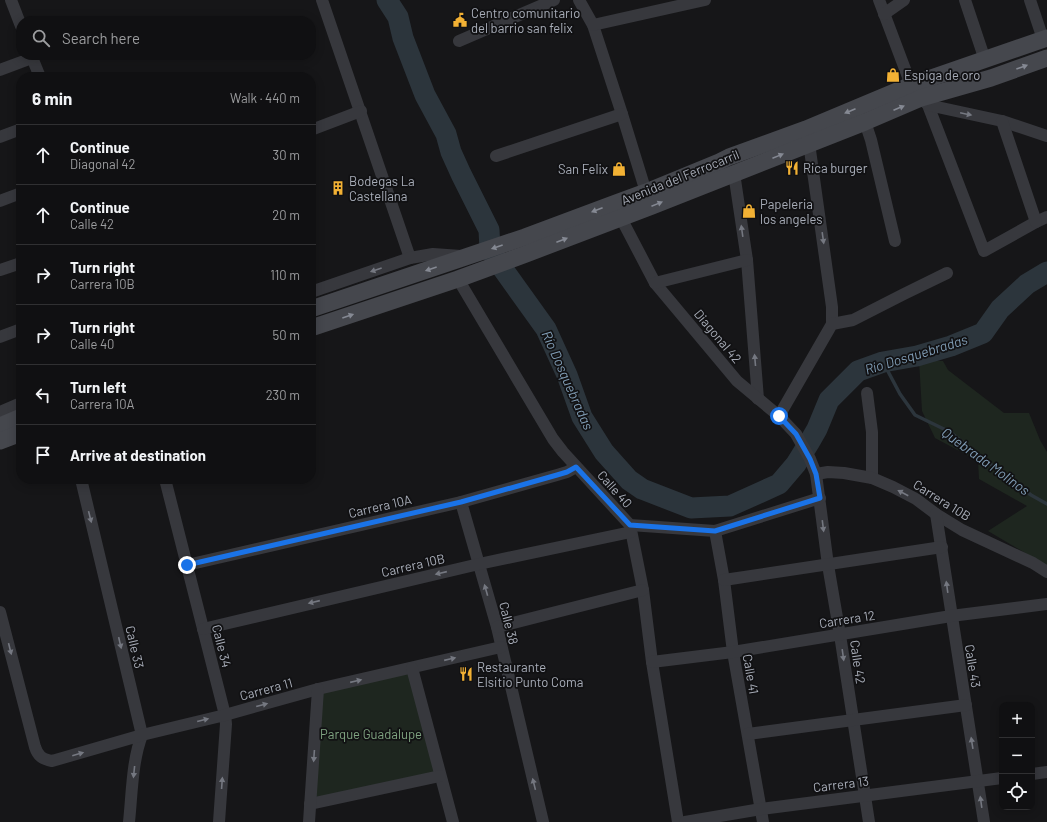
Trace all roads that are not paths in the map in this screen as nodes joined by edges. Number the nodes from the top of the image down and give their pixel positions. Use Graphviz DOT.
graph roads {
  1 [pos="11,0"];
  2 [pos="322,0"];
  3 [pos="554,0"];
  4 [pos="579,0"];
  5 [pos="705,0"];
  6 [pos="879,0"];
  7 [pos="904,0"];
  8 [pos="965,0"];
  9 [pos="1030,0"];
  10 [pos="884,14"];
  11 [pos="17,16"];
  12 [pos="593,25"];
  13 [pos="1045,38"];
  14 [pos="459,41"];
  15 [pos="1047,58"];
  16 [pos="25,60"];
  17 [pos="33,60"];
  18 [pos="985,60"];
  19 [pos="0,70"];
  20 [pos="38,72"];
  21 [pos="920,96"];
  22 [pos="361,111"];
  23 [pos="622,114"];
  24 [pos="1002,121"];
  25 [pos="865,122"];
  26 [pos="316,128"];
  27 [pos="16,131"];
  28 [pos="1047,136"];
  29 [pos="0,137"];
  30 [pos="809,144"];
  31 [pos="496,156"];
  32 [pos="734,173"];
  33 [pos="646,192"];
  34 [pos="16,195"];
  35 [pos="0,201"];
  36 [pos="621,218"];
  37 [pos="1042,220"];
  38 [pos="895,241"];
  39 [pos="468,256"];
  40 [pos="410,258"];
  41 [pos="746,260"];
  42 [pos="16,265"];
  43 [pos="0,270"];
  44 [pos="948,273"];
  45 [pos="458,279"];
  46 [pos="655,283"];
  47 [pos="316,290"];
  48 [pos="316,308"];
  49 [pos="832,324"];
  50 [pos="316,326"];
  51 [pos="16,332"];
  52 [pos="0,337"];
  53 [pos="867,393"];
  54 [pos="758,399"];
  55 [pos="16,405"];
  56 [pos="0,412"];
  57 [pos="779,416"];
  58 [pos="16,419"];
  59 [pos="0,426"];
  60 [pos="16,435"];
  61 [pos="0,442"];
  62 [pos="810,459"];
  63 [pos="576,467"];
  64 [pos="816,474"];
  65 [pos="872,478"];
  66 [pos="82,484"];
  67 [pos="167,484"];
  68 [pos="820,498"];
  69 [pos="461,502"];
  70 [pos="936,514"];
  71 [pos="630,529"];
  72 [pos="715,531"];
  73 [pos="942,546"];
  74 [pos="479,564"];
  75 [pos="187,565"];
  76 [pos="828,565"];
  77 [pos="1047,572"];
  78 [pos="724,580"];
  79 [pos="643,590"];
  80 [pos="1047,604"];
  81 [pos="0,612"];
  82 [pos="951,616"];
  83 [pos="497,627"];
  84 [pos="203,629"];
  85 [pos="840,634"];
  86 [pos="501,647"];
  87 [pos="733,652"];
  88 [pos="652,662"];
  89 [pos="412,668"];
  90 [pos="318,689"];
  91 [pos="966,705"];
  92 [pos="224,715"];
  93 [pos="853,720"];
  94 [pos="748,734"];
  95 [pos="142,735"];
  96 [pos="1047,772"];
  97 [pos="1035,774"];
  98 [pos="440,776"];
  99 [pos="999,778"];
  100 [pos="978,781"];
  101 [pos="864,795"];
  102 [pos="310,804"];
  103 [pos="761,809"];
  104 [pos="129,822"];
  105 [pos="219,822"];
  106 [pos="309,822"];
  107 [pos="453,822"];
  108 [pos="543,822"];
  109 [pos="678,822"];
  110 [pos="685,822"];
  111 [pos="764,822"];
  112 [pos="869,822"];
  113 [pos="984,822"];
  1 -- 11 [label="street"];
  2 -- 22 [label="street"];
  3 -- 14 [label="street"];
  4 -- 12 [label="street"];
  5 -- 12 [label="street"];
  6 -- 10 [label="street"];
  7 -- 10 [label="street"];
  8 -- 18 [label="street"];
  9 -- 13 [label="street"];
  10 -- 21 [label="street"];
  12 -- 23 [label="street"];
  13 -- 18 [label="main road, Avenida del Ferrocarril"];
  21 -- 15 [label="main road, Avenida del Ferrocarril, one-way"];
  16 -- 19 [label="street"];
  17 -- 20 [label="street"];
  18 -- 21 [label="main road, Avenida del Ferrocarril"];
  21 -- 24 [label="street, one-way"];
  25 -- 21 [label="main road, Avenida del Ferrocarril, one-way"];
  21 -- 33 [label="main road, Avenida del Ferrocarril, one-way"];
  21 -- 37 [label="street"];
  22 -- 26 [label="street"];
  22 -- 40 [label="street"];
  23 -- 31 [label="street"];
  23 -- 33 [label="street"];
  24 -- 28 [label="street"];
  24 -- 37 [label="street"];
  25 -- 30 [label="main road, Avenida del Ferrocarril"];
  25 -- 38 [label="street"];
  27 -- 29 [label="street"];
  32 -- 30 [label="main road, Avenida del Ferrocarril, one-way"];
  30 -- 49 [label="street, one-way"];
  36 -- 32 [label="main road, Avenida del Ferrocarril, one-way"];
  41 -- 32 [label="street, one-way"];
  33 -- 39 [label="main road, Avenida del Ferrocarril, one-way"];
  34 -- 35 [label="street"];
  45 -- 36 [label="main road, Avenida del Ferrocarril, one-way"];
  36 -- 46 [label="street, Diagonal 42"];
  39 -- 40 [label="street"];
  39 -- 48 [label="main road, Avenida del Ferrocarril, one-way"];
  40 -- 47 [label="street, one-way"];
  41 -- 46 [label="street"];
  54 -- 41 [label="street, one-way"];
  42 -- 43 [label="street"];
  44 -- 49 [label="street"];
  50 -- 45 [label="main road, Avenida del Ferrocarril, one-way"];
  45 -- 63 [label="street, Calle 40"];
  46 -- 54 [label="street, Diagonal 42"];
  49 -- 57 [label="street"];
  51 -- 52 [label="street"];
  53 -- 65 [label="street"];
  54 -- 57 [label="street, Diagonal 42"];
  55 -- 56 [label="street"];
  57 -- 62 [label="street, Diagonal 42"];
  58 -- 59 [label="main road"];
  60 -- 61 [label="main road"];
  62 -- 64 [label="street, Calle 42"];
  63 -- 69 [label="street, Carrera 10A"];
  63 -- 71 [label="street, Calle 40"];
  64 -- 65 [label="street, Carrera 10B"];
  64 -- 68 [label="street, Calle 42"];
  70 -- 65 [label="street, Carrera 10B, one-way"];
  66 -- 95 [label="street, Calle 33, one-way"];
  67 -- 75 [label="street, Calle 34"];
  68 -- 72 [label="street, Carrera 10B"];
  68 -- 76 [label="street, Calle 42, one-way"];
  69 -- 74 [label="street, Calle 38"];
  69 -- 75 [label="street, Carrera 10A"];
  70 -- 73 [label="street, Calle 43"];
  70 -- 77 [label="street, Carrera 10B"];
  71 -- 72 [label="street, Carrera 10B"];
  71 -- 74 [label="street, Carrera 10B"];
  71 -- 79 [label="street"];
  72 -- 78 [label="street, Calle 41"];
  73 -- 76 [label="street"];
  82 -- 73 [label="street, Calle 43, one-way"];
  83 -- 74 [label="street, Calle 38, one-way"];
  74 -- 84 [label="street, Carrera 10B, one-way"];
  75 -- 84 [label="street, Calle 34"];
  76 -- 78 [label="street"];
  76 -- 85 [label="street, Calle 42"];
  78 -- 87 [label="street, Calle 41"];
  79 -- 83 [label="street"];
  79 -- 88 [label="street"];
  80 -- 82 [label="street, Carrera 12"];
  81 -- 95 [label="street, Carrera 11, one-way"];
  82 -- 85 [label="street, Carrera 12"];
  82 -- 91 [label="street, Calle 43"];
  83 -- 86 [label="street, Calle 38"];
  84 -- 92 [label="street, Calle 34"];
  85 -- 87 [label="street, Carrera 12"];
  85 -- 93 [label="street, Calle 42, one-way"];
  89 -- 86 [label="street, Carrera 11, one-way"];
  108 -- 86 [label="street, Calle 38, one-way"];
  87 -- 88 [label="street, Carrera 12"];
  87 -- 94 [label="street, Calle 41"];
  88 -- 109 [label="street"];
  90 -- 89 [label="street, Carrera 11, one-way"];
  89 -- 98 [label="street"];
  92 -- 90 [label="street, Carrera 11, one-way"];
  90 -- 102 [label="street, one-way"];
  91 -- 93 [label="street"];
  100 -- 91 [label="street, Calle 43, one-way"];
  95 -- 92 [label="street, Carrera 11, one-way"];
  105 -- 92 [label="street, Calle 34, one-way"];
  93 -- 94 [label="street"];
  93 -- 101 [label="street, Calle 42"];
  94 -- 103 [label="street, Calle 41"];
  95 -- 104 [label="street, Calle 33, one-way"];
  96 -- 97 [label="street"];
  98 -- 102 [label="street"];
  98 -- 107 [label="street"];
  99 -- 100 [label="street, Carrera 13"];
  100 -- 101 [label="street, Carrera 13"];
  113 -- 100 [label="street, Calle 43, one-way"];
  101 -- 103 [label="street, Carrera 13"];
  101 -- 112 [label="street, Calle 42"];
  102 -- 106 [label="street"];
  103 -- 110 [label="street, Carrera 13"];
  103 -- 111 [label="street, Calle 41"];
}
